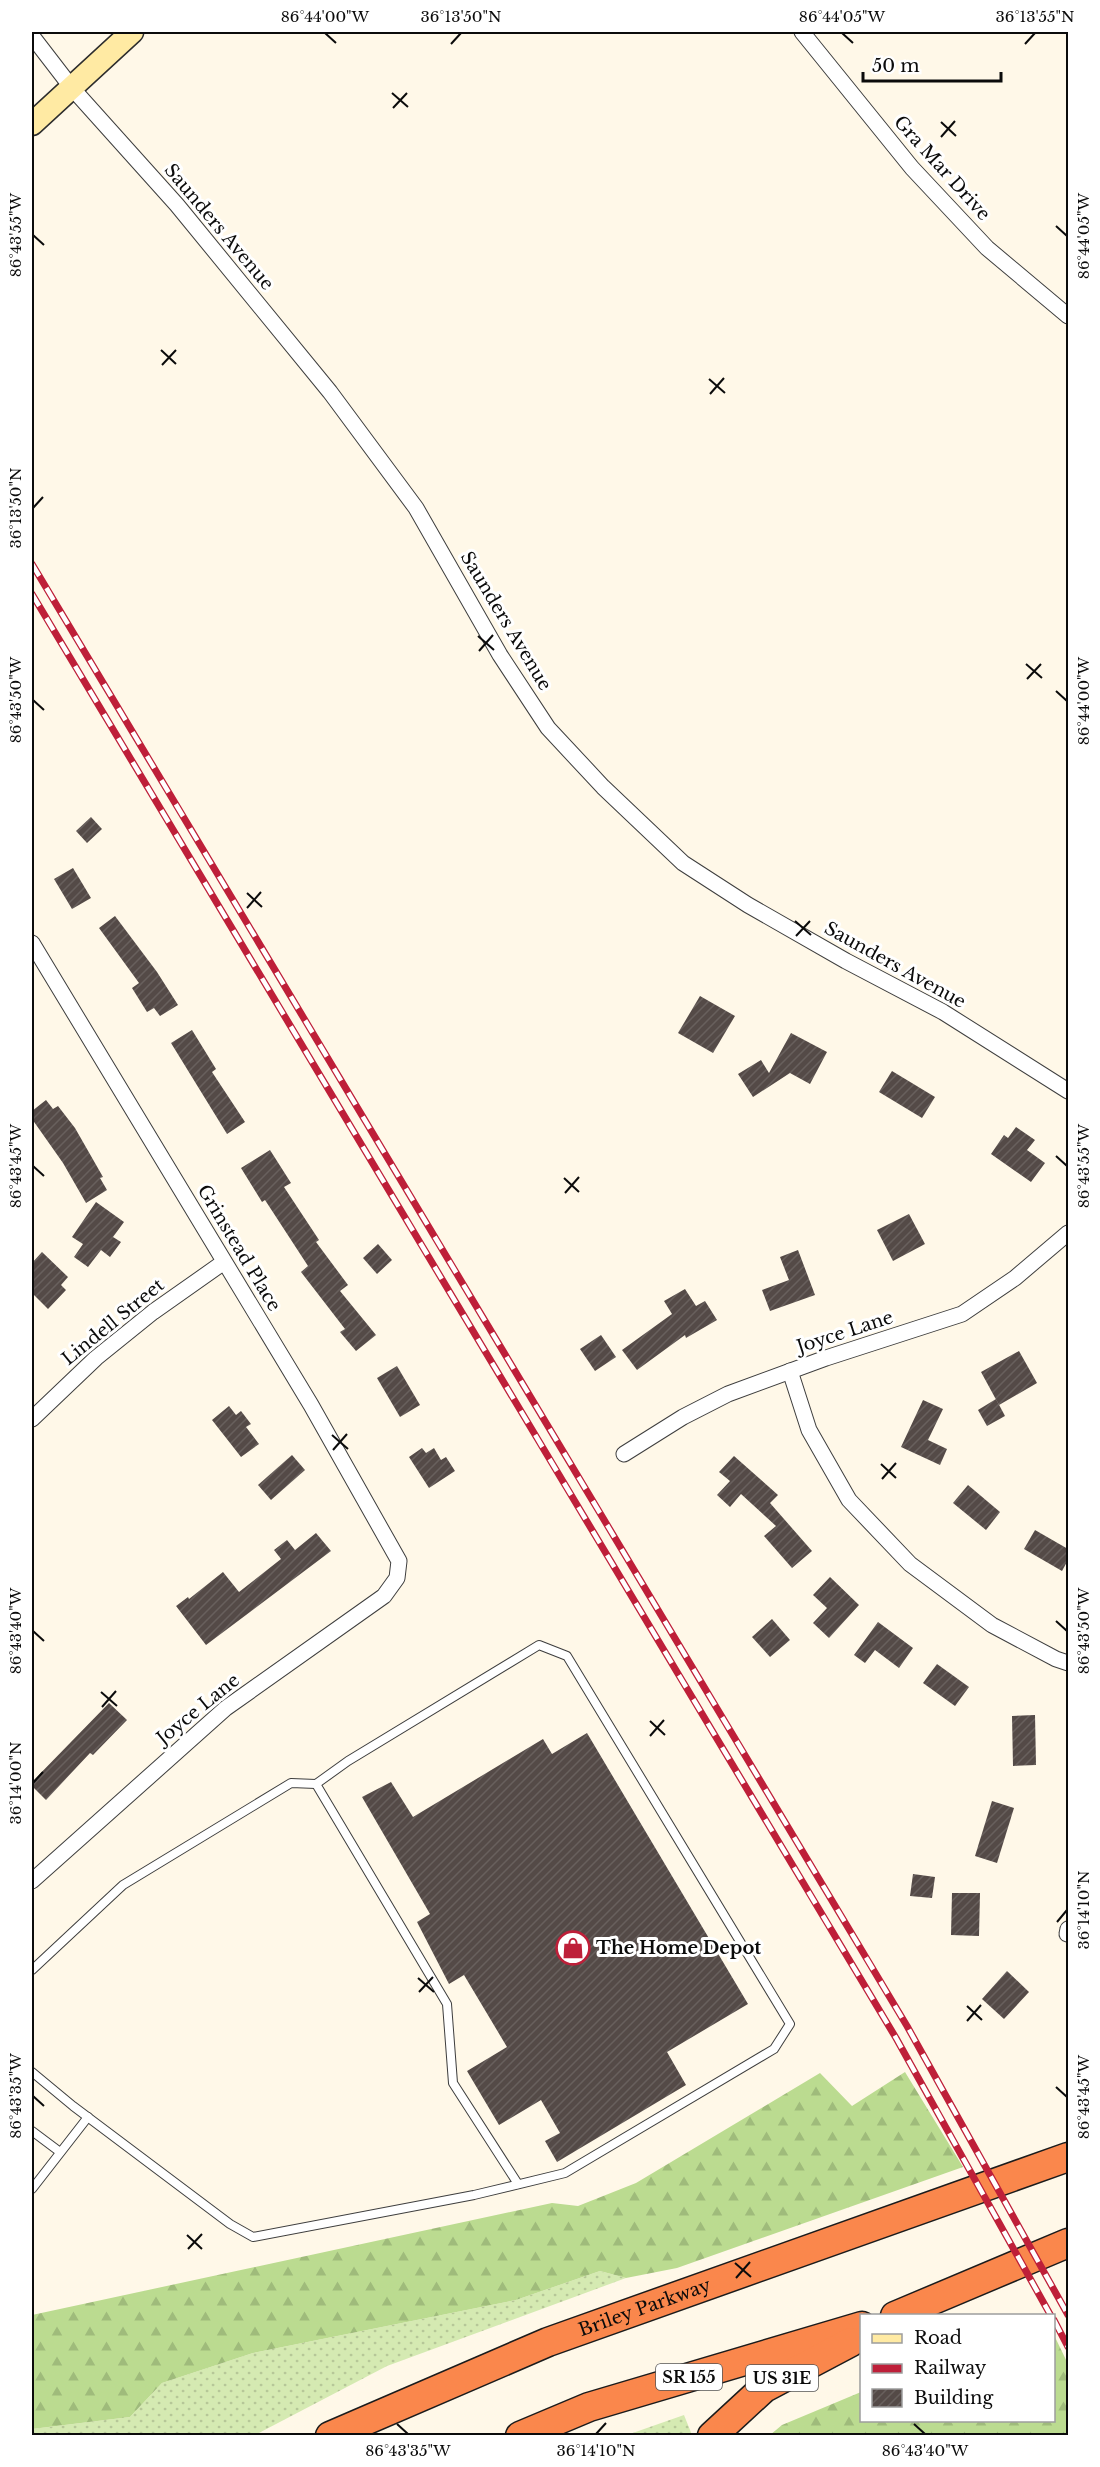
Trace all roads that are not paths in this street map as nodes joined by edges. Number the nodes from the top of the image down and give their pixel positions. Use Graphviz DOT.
graph roads {
  1 [pos="132,32"];
  2 [pos="802,32"];
  3 [pos="32,36"];
  4 [pos="72,88"];
  5 [pos="32,124"];
  6 [pos="1068,316"];
  7 [pos="32,943"];
  8 [pos="1068,1091"];
  9 [pos="1068,1233"];
  10 [pos="224,1262"];
  11 [pos="790,1371"];
  12 [pos="32,1419"];
  13 [pos="624,1454"];
  14 [pos="397,1578"];
  15 [pos="1068,1663"];
  16 [pos="316,1784"];
  17 [pos="32,1881"];
  18 [pos="32,1970"];
  19 [pos="32,2072"];
  20 [pos="88,2117"];
  21 [pos="32,2131"];
  22 [pos="60,2152"];
  23 [pos="1068,2157"];
  24 [pos="519,2184"];
  25 [pos="32,2189"];
  26 [pos="1068,2243"];
  27 [pos="901,2314"];
  28 [pos="860,2325"];
  29 [pos="860,2337"];
  30 [pos="330,2436"];
  31 [pos="520,2436"];
  32 [pos="712,2436"];
  1 -- 4 [label="main road"];
  2 -- 6 [label="street, Gra Mar Drive"];
  3 -- 4 [label="street, Saunders Avenue"];
  4 -- 5 [label="main road"];
  4 -- 8 [label="street, Saunders Avenue"];
  7 -- 10 [label="street, Grinstead Place"];
  9 -- 11 [label="street, Joyce Lane"];
  10 -- 12 [label="street, Lindell Street"];
  10 -- 14 [label="street, Grinstead Place"];
  11 -- 13 [label="street, Joyce Lane"];
  11 -- 15 [label="street"];
  14 -- 17 [label="street, Joyce Lane"];
  16 -- 18 [label="lane"];
  16 -- 24 [label="lane"];
  16 -- 24 [label="lane"];
  19 -- 20 [label="lane"];
  20 -- 22 [label="lane"];
  20 -- 24 [label="lane"];
  21 -- 22 [label="lane"];
  22 -- 25 [label="lane"];
  23 -- 30 [label="highway, Briley Parkway"];
  26 -- 27 [label="highway"];
  28 -- 31 [label="highway, SR 155"];
  29 -- 32 [label="highway, US 31E"];
}
